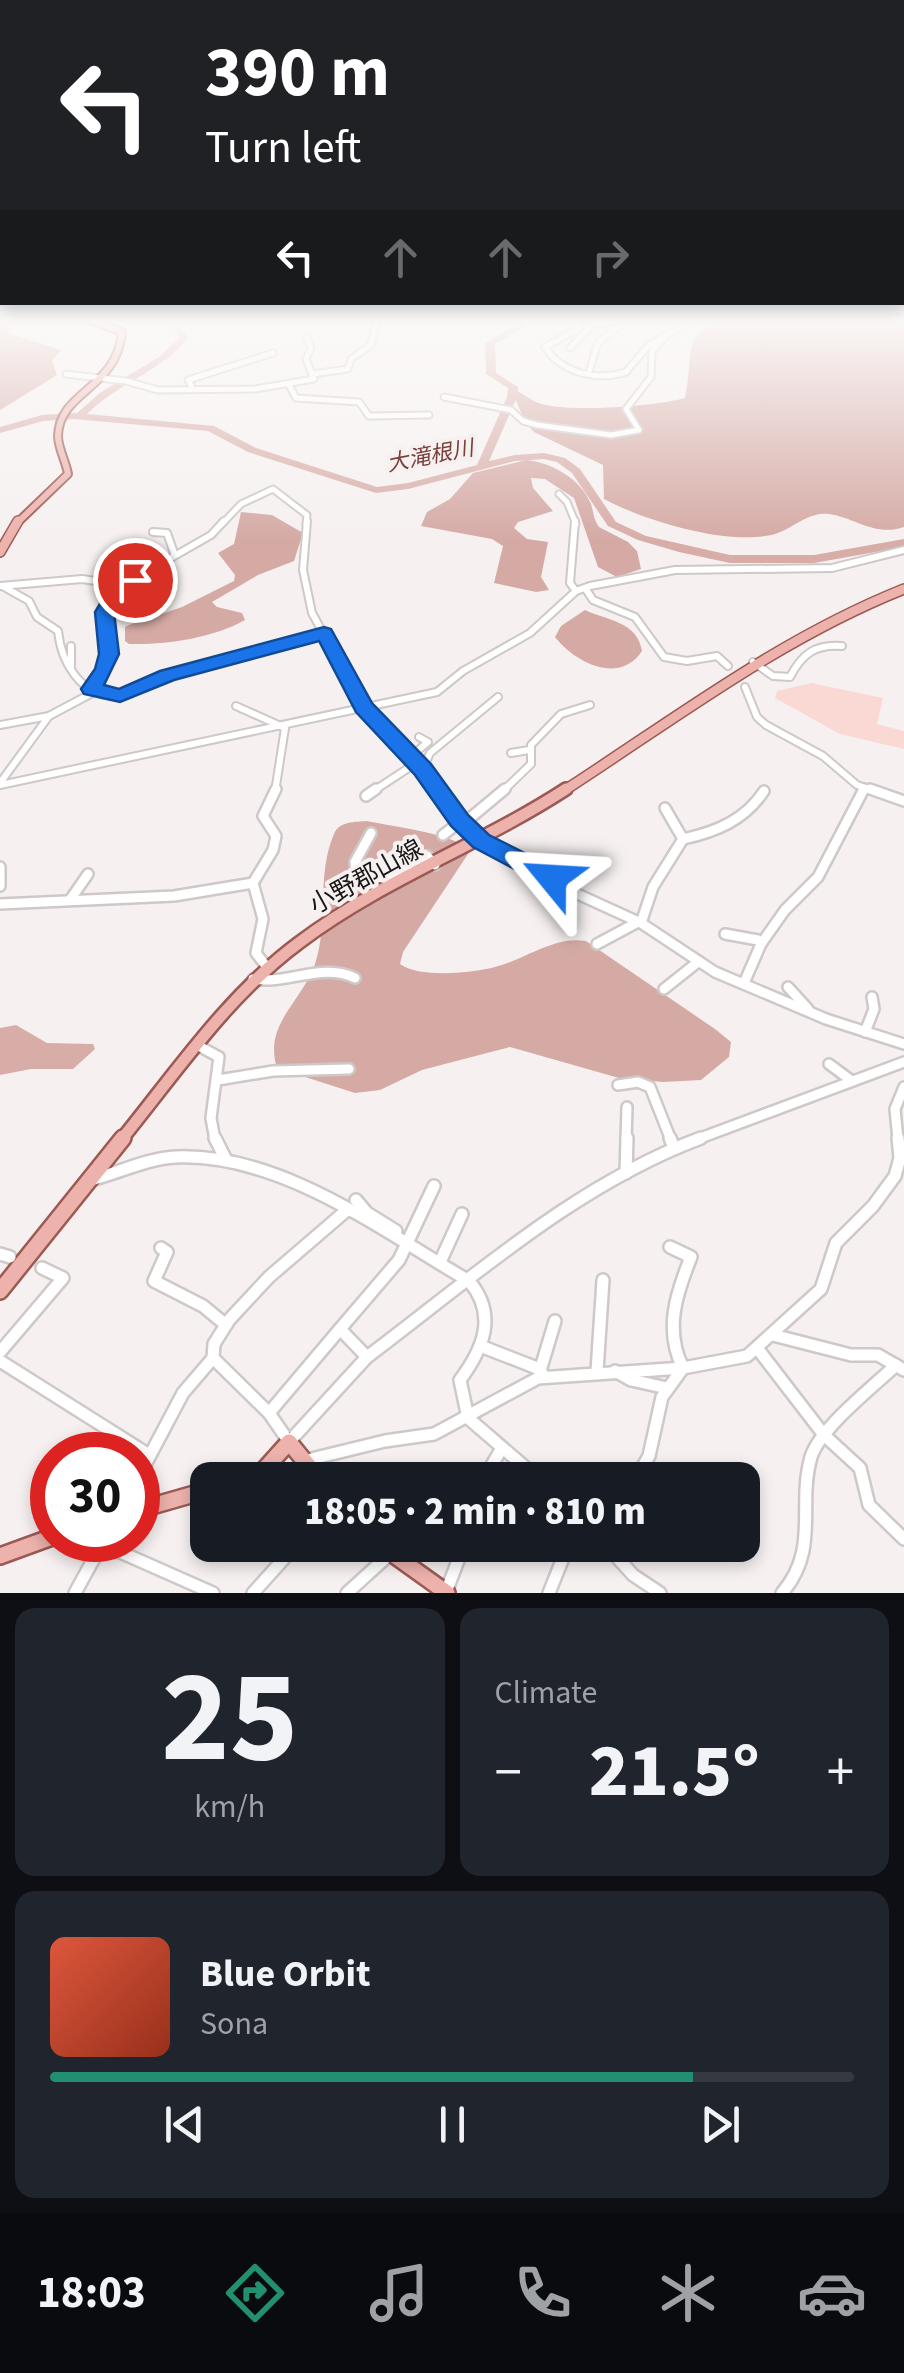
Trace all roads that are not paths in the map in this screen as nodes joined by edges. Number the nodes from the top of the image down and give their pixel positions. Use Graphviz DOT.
graph roads {
  1 [pos="86,391"];
  2 [pos="292,391"];
  3 [pos="642,391"];
  4 [pos="444,397"];
  5 [pos="429,414"];
  6 [pos="558,494"];
  7 [pos="152,532"];
  8 [pos="2,545"];
  9 [pos="904,550"];
  10 [pos="174,553"];
  11 [pos="150,570"];
  12 [pos="167,580"];
  13 [pos="2,586"];
  14 [pos="585,588"];
  15 [pos="904,589"];
  16 [pos="576,591"];
  17 [pos="324,633"];
  18 [pos="70,646"];
  19 [pos="842,646"];
  20 [pos="753,662"];
  21 [pos="71,666"];
  22 [pos="728,666"];
  23 [pos="746,686"];
  24 [pos="94,690"];
  25 [pos="498,697"];
  26 [pos="590,705"];
  27 [pos="236,706"];
  28 [pos="364,707"];
  29 [pos="49,716"];
  30 [pos="282,724"];
  31 [pos="0,725"];
  32 [pos="419,737"];
  33 [pos="529,750"];
  34 [pos="511,753"];
  35 [pos="416,763"];
  36 [pos="0,784"];
  37 [pos="865,788"];
  38 [pos="764,792"];
  39 [pos="366,796"];
  40 [pos="904,802"];
  41 [pos="665,808"];
  42 [pos="462,823"];
  43 [pos="371,833"];
  44 [pos="443,835"];
  45 [pos="683,839"];
  46 [pos="481,841"];
  47 [pos="435,864"];
  48 [pos="0,867"];
  49 [pos="88,874"];
  50 [pos="253,883"];
  51 [pos="0,886"];
  52 [pos="70,900"];
  53 [pos="0,904"];
  54 [pos="639,923"];
  55 [pos="725,934"];
  56 [pos="597,944"];
  57 [pos="761,944"];
  58 [pos="698,962"];
  59 [pos="266,966"];
  60 [pos="355,978"];
  61 [pos="253,979"];
  62 [pos="744,983"];
  63 [pos="788,987"];
  64 [pos="664,989"];
  65 [pos="872,997"];
  66 [pos="808,1009"];
  67 [pos="865,1032"];
  68 [pos="904,1044"];
  69 [pos="198,1045"];
  70 [pos="904,1062"];
  71 [pos="829,1064"];
  72 [pos="349,1069"];
  73 [pos="218,1080"];
  74 [pos="852,1082"];
  75 [pos="618,1085"];
  76 [pos="904,1087"];
  77 [pos="627,1107"];
  78 [pos="674,1148"];
  79 [pos="226,1158"];
  80 [pos="626,1173"];
  81 [pos="90,1180"];
  82 [pos="434,1186"];
  83 [pos="356,1200"];
  84 [pos="347,1210"];
  85 [pos="462,1214"];
  86 [pos="405,1241"];
  87 [pos="670,1247"];
  88 [pos="161,1248"];
  89 [pos="440,1262"];
  90 [pos="42,1268"];
  91 [pos="603,1280"];
  92 [pos="469,1281"];
  93 [pos="0,1291"];
  94 [pos="555,1320"];
  95 [pos="226,1325"];
  96 [pos="340,1329"];
  97 [pos="773,1335"];
  98 [pos="483,1347"];
  99 [pos="756,1348"];
  100 [pos="0,1352"];
  101 [pos="213,1358"];
  102 [pos="366,1358"];
  103 [pos="0,1361"];
  104 [pos="900,1367"];
  105 [pos="683,1368"];
  106 [pos="614,1370"];
  107 [pos="597,1372"];
  108 [pos="542,1374"];
  109 [pos="667,1388"];
  110 [pos="269,1413"];
  111 [pos="468,1418"];
  112 [pos="113,1432"];
  113 [pos="160,1435"];
  114 [pos="824,1435"];
  115 [pos="289,1442"];
  116 [pos="502,1448"];
  117 [pos="303,1461"];
  118 [pos="271,1462"];
  119 [pos="494,1462"];
  120 [pos="519,1462"];
  121 [pos="646,1462"];
  122 [pos="190,1495"];
  123 [pos="160,1504"];
  124 [pos="904,1539"];
  125 [pos="30,1544"];
  126 [pos="0,1556"];
  127 [pos="92,1562"];
  128 [pos="146,1562"];
  129 [pos="281,1562"];
  130 [pos="374,1562"];
  131 [pos="402,1562"];
  132 [pos="458,1562"];
  133 [pos="561,1562"];
  134 [pos="621,1562"];
  135 [pos="75,1593"];
  136 [pos="213,1593"];
  137 [pos="253,1593"];
  138 [pos="347,1593"];
  139 [pos="447,1593"];
  140 [pos="549,1593"];
  141 [pos="660,1593"];
  142 [pos="782,1593"];
  1 -- 8 [label="main road"];
  2 -- 5 [label="street"];
  3 -- 4 [label="street"];
  6 -- 16 [label="street"];
  7 -- 10 [label="street"];
  9 -- 14 [label="street"];
  10 -- 11 [label="street"];
  10 -- 17 [label="street"];
  11 -- 12 [label="street"];
  11 -- 13 [label="street"];
  11 -- 24 [label="street"];
  13 -- 21 [label="street"];
  14 -- 16 [label="street"];
  14 -- 22 [label="street"];
  15 -- 20 [label="main road, 小野郡山線"];
  16 -- 28 [label="street"];
  17 -- 24 [label="street"];
  17 -- 28 [label="street"];
  18 -- 21 [label="street"];
  19 -- 20 [label="street"];
  20 -- 46 [label="main road, 小野郡山線"];
  21 -- 24 [label="street"];
  23 -- 37 [label="street"];
  24 -- 29 [label="street"];
  25 -- 35 [label="street"];
  26 -- 33 [label="street"];
  27 -- 30 [label="street"];
  28 -- 30 [label="street"];
  28 -- 35 [label="street"];
  29 -- 31 [label="street"];
  29 -- 36 [label="street"];
  30 -- 36 [label="street"];
  30 -- 50 [label="street"];
  32 -- 35 [label="street"];
  33 -- 34 [label="street"];
  33 -- 42 [label="street"];
  35 -- 39 [label="street"];
  35 -- 42 [label="street"];
  37 -- 40 [label="street"];
  37 -- 57 [label="street"];
  38 -- 45 [label="street"];
  41 -- 45 [label="street"];
  42 -- 44 [label="street"];
  42 -- 46 [label="street"];
  43 -- 47 [label="street"];
  45 -- 54 [label="street"];
  46 -- 47 [label="main road, 小野郡山線"];
  46 -- 54 [label="street"];
  47 -- 59 [label="main road, 小野郡山線"];
  48 -- 51 [label="street"];
  49 -- 52 [label="street"];
  50 -- 52 [label="street"];
  50 -- 59 [label="street"];
  52 -- 53 [label="street"];
  54 -- 56 [label="street"];
  54 -- 58 [label="street"];
  55 -- 57 [label="street"];
  57 -- 62 [label="street"];
  58 -- 62 [label="street"];
  58 -- 64 [label="street"];
  59 -- 61 [label="main road, 小野郡山線"];
  60 -- 61 [label="street"];
  61 -- 69 [label="main road, 小野郡山線"];
  62 -- 66 [label="street"];
  63 -- 66 [label="street"];
  65 -- 67 [label="street"];
  66 -- 67 [label="street"];
  67 -- 68 [label="street"];
  69 -- 73 [label="street"];
  69 -- 81 [label="main road, 小野郡山線"];
  70 -- 74 [label="street"];
  71 -- 74 [label="street"];
  72 -- 73 [label="street"];
  73 -- 79 [label="street"];
  74 -- 78 [label="street"];
  75 -- 78 [label="street"];
  76 -- 97 [label="street"];
  77 -- 80 [label="street"];
  78 -- 80 [label="street"];
  79 -- 81 [label="street"];
  79 -- 84 [label="street"];
  80 -- 92 [label="street"];
  81 -- 93 [label="main road, 小野郡山線"];
  82 -- 86 [label="street"];
  83 -- 86 [label="street"];
  84 -- 86 [label="street"];
  84 -- 95 [label="street"];
  85 -- 89 [label="street"];
  86 -- 89 [label="street"];
  86 -- 96 [label="street"];
  87 -- 105 [label="street"];
  88 -- 95 [label="street"];
  89 -- 92 [label="street"];
  90 -- 100 [label="street"];
  91 -- 107 [label="street"];
  92 -- 98 [label="street"];
  92 -- 102 [label="street"];
  94 -- 108 [label="street"];
  95 -- 101 [label="street"];
  96 -- 102 [label="street"];
  96 -- 110 [label="street"];
  97 -- 99 [label="street"];
  97 -- 104 [label="street"];
  98 -- 108 [label="street"];
  98 -- 111 [label="street"];
  99 -- 105 [label="street"];
  99 -- 114 [label="street"];
  101 -- 110 [label="street"];
  101 -- 113 [label="street"];
  102 -- 115 [label="street"];
  103 -- 112 [label="street"];
  104 -- 114 [label="street"];
  105 -- 106 [label="street"];
  105 -- 109 [label="street"];
  106 -- 107 [label="street"];
  106 -- 109 [label="street"];
  107 -- 108 [label="street"];
  108 -- 111 [label="street"];
  109 -- 121 [label="street"];
  110 -- 115 [label="street"];
  111 -- 116 [label="street"];
  111 -- 117 [label="street"];
  114 -- 124 [label="street"];
  114 -- 142 [label="street"];
  115 -- 117 [label="main road"];
  115 -- 118 [label="main road"];
  116 -- 119 [label="street"];
  116 -- 120 [label="street"];
  122 -- 123 [label="main road"];
  125 -- 126 [label="main road"];
  127 -- 135 [label="street"];
  128 -- 136 [label="street"];
  129 -- 137 [label="street"];
  130 -- 138 [label="street"];
  131 -- 139 [label="main road"];
  132 -- 139 [label="street"];
  133 -- 140 [label="street"];
  134 -- 141 [label="street"];
}
